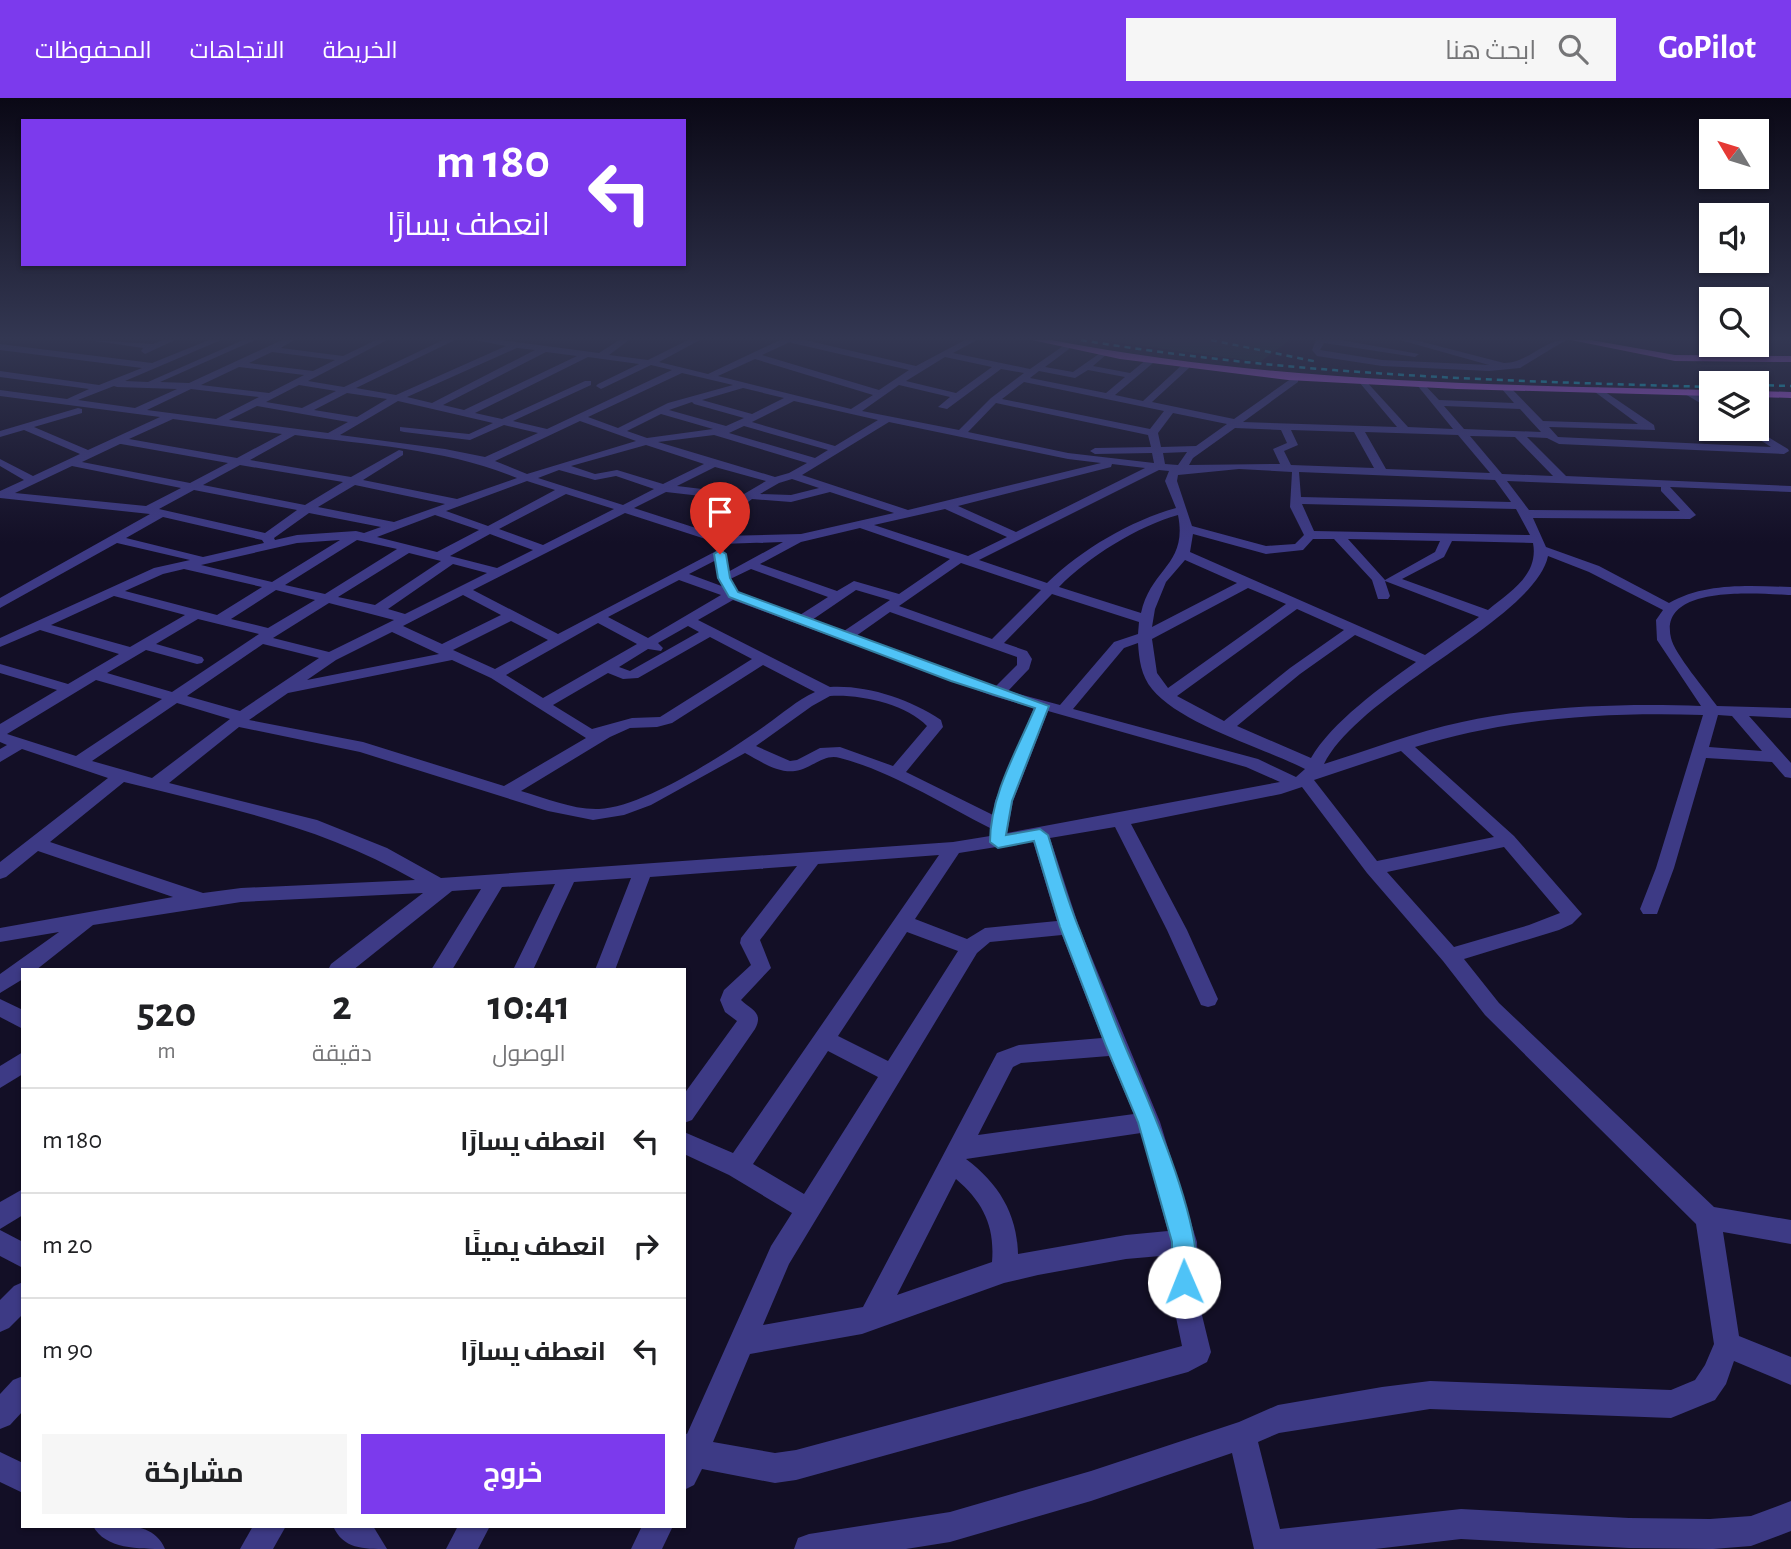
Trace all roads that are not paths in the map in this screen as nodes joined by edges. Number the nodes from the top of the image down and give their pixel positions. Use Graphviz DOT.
graph roads {
  1 [pos="52,408"];
  2 [pos="112,408"];
  3 [pos="144,408"];
  4 [pos="246,408"];
  5 [pos="280,408"];
  6 [pos="311,408"];
  7 [pos="379,408"];
  8 [pos="430,408"];
  9 [pos="475,408"];
  10 [pos="534,408"];
  11 [pos="598,408"];
  12 [pos="670,408"];
  13 [pos="713,408"];
  14 [pos="773,408"];
  15 [pos="834,408"];
  16 [pos="860,408"];
  17 [pos="987,408"];
  18 [pos="1031,408"];
  19 [pos="1166,408"];
  20 [pos="1256,408"];
  21 [pos="1386,408"];
  22 [pos="1439,408"];
  23 [pos="1524,408"];
  24 [pos="1622,408"];
  25 [pos="434,409"];
  26 [pos="1171,409"];
  27 [pos="78,411"];
  28 [pos="137,411"];
  29 [pos="662,411"];
  30 [pos="302,412"];
  31 [pos="466,412"];
  32 [pos="853,412"];
  33 [pos="125,417"];
  34 [pos="578,417"];
  35 [pos="166,418"];
  36 [pos="887,419"];
  37 [pos="357,420"];
  38 [pos="750,420"];
  39 [pos="218,421"];
  40 [pos="416,422"];
  41 [pos="503,422"];
  42 [pos="0,424"];
  43 [pos="1233,424"];
  44 [pos="1540,424"];
  45 [pos="1285,426"];
  46 [pos="25,427"];
  47 [pos="206,427"];
  48 [pos="1650,428"];
  49 [pos="404,429"];
  50 [pos="1358,429"];
  51 [pos="12,430"];
  52 [pos="1405,430"];
  53 [pos="295,431"];
  54 [pos="619,431"];
  55 [pos="721,431"];
  56 [pos="548,432"];
  57 [pos="1460,432"];
  58 [pos="1153,433"];
  59 [pos="0,434"];
  60 [pos="961,434"];
  61 [pos="1518,434"];
  62 [pos="332,435"];
  63 [pos="1550,435"];
  64 [pos="281,438"];
  65 [pos="121,441"];
  66 [pos="647,441"];
  67 [pos="1768,441"];
  68 [pos="320,442"];
  69 [pos="383,442"];
  70 [pos="1684,447"];
  71 [pos="1200,449"];
  72 [pos="838,450"];
  73 [pos="1159,450"];
  74 [pos="399,453"];
  75 [pos="1788,453"];
  76 [pos="90,455"];
  77 [pos="454,455"];
  78 [pos="1068,456"];
  79 [pos="239,461"];
  80 [pos="486,461"];
  81 [pos="0,462"];
  82 [pos="817,462"];
  83 [pos="72,463"];
  84 [pos="714,463"];
  85 [pos="1117,463"];
  86 [pos="1160,465"];
  87 [pos="559,466"];
  88 [pos="1181,469"];
  89 [pos="1292,471"];
  90 [pos="1382,472"];
  91 [pos="1069,475"];
  92 [pos="793,476"];
  93 [pos="525,477"];
  94 [pos="1500,479"];
  95 [pos="1562,479"];
  96 [pos="33,480"];
  97 [pos="775,480"];
  98 [pos="354,481"];
  99 [pos="192,485"];
  100 [pos="663,488"];
  101 [pos="831,488"];
  102 [pos="1665,489"];
  103 [pos="564,490"];
  104 [pos="1791,491"];
  105 [pos="1,495"];
  106 [pos="748,496"];
  107 [pos="1298,500"];
  108 [pos="461,503"];
  109 [pos="947,505"];
  110 [pos="310,507"];
  111 [pos="623,509"];
  112 [pos="1183,510"];
  113 [pos="1523,510"];
  114 [pos="154,512"];
  115 [pos="437,512"];
  116 [pos="908,514"];
  117 [pos="862,525"];
  118 [pos="395,526"];
  119 [pos="1186,528"];
  120 [pos="489,530"];
  121 [pos="700,534"];
  122 [pos="1310,535"];
  123 [pos="1337,535"];
  124 [pos="1015,536"];
  125 [pos="359,537"];
  126 [pos="1448,537"];
  127 [pos="801,538"];
  128 [pos="115,540"];
  129 [pos="269,540"];
  130 [pos="1539,544"];
  131 [pos="720,547"];
  132 [pos="544,549"];
  133 [pos="405,550"];
  134 [pos="1183,554"];
  135 [pos="965,558"];
  136 [pos="200,559"];
  137 [pos="444,559"];
  138 [pos="180,564"];
  139 [pos="751,565"];
  140 [pos="498,572"];
  141 [pos="679,575"];
  142 [pos="724,578"];
  143 [pos="1384,580"];
  144 [pos="1249,582"];
  145 [pos="274,587"];
  146 [pos="463,590"];
  147 [pos="1049,590"];
  148 [pos="1791,591"];
  149 [pos="112,592"];
  150 [pos="733,594"];
  151 [pos="836,595"];
  152 [pos="1383,596"];
  153 [pos="327,598"];
  154 [pos="896,603"];
  155 [pos="1297,603"];
  156 [pos="0,604"];
  157 [pos="1669,607"];
  158 [pos="377,610"];
  159 [pos="197,614"];
  160 [pos="510,615"];
  161 [pos="1490,616"];
  162 [pos="598,617"];
  163 [pos="219,620"];
  164 [pos="1148,620"];
  165 [pos="689,621"];
  166 [pos="801,621"];
  167 [pos="398,622"];
  168 [pos="37,625"];
  169 [pos="1355,629"];
  170 [pos="709,632"];
  171 [pos="265,636"];
  172 [pos="846,636"];
  173 [pos="1146,636"];
  174 [pos="557,639"];
  175 [pos="0,643"];
  176 [pos="995,644"];
  177 [pos="648,645"];
  178 [pos="139,649"];
  179 [pos="449,652"];
  180 [pos="669,654"];
  181 [pos="764,658"];
  182 [pos="197,660"];
  183 [pos="326,660"];
  184 [pos="1426,661"];
  185 [pos="0,668"];
  186 [pos="610,668"];
  187 [pos="96,675"];
  188 [pos="496,675"];
  189 [pos="344,679"];
  190 [pos="72,690"];
  191 [pos="282,690"];
  192 [pos="827,692"];
  193 [pos="998,693"];
  194 [pos="1167,696"];
  195 [pos="173,698"];
  196 [pos="544,704"];
  197 [pos="1042,706"];
  198 [pos="1713,710"];
  199 [pos="1735,710"];
  200 [pos="1063,711"];
  201 [pos="1791,713"];
  202 [pos="239,719"];
  203 [pos="1225,728"];
  204 [pos="0,731"];
  205 [pos="603,735"];
  206 [pos="0,737"];
  207 [pos="20,743"];
  208 [pos="1405,746"];
  209 [pos="745,747"];
  210 [pos="1700,752"];
  211 [pos="0,757"];
  212 [pos="1777,757"];
  213 [pos="79,762"];
  214 [pos="1791,773"];
  215 [pos="895,774"];
  216 [pos="121,776"];
  217 [pos="1306,776"];
  218 [pos="156,785"];
  219 [pos="508,791"];
  220 [pos="1120,820"];
  221 [pos="998,834"];
  222 [pos="1040,835"];
  223 [pos="1508,840"];
  224 [pos="37,844"];
  225 [pos="953,848"];
  226 [pos="812,859"];
  227 [pos="1373,868"];
  228 [pos="0,872"];
  229 [pos="642,872"];
  230 [pos="567,877"];
  231 [pos="496,881"];
  232 [pos="442,884"];
  233 [pos="199,899"];
  234 [pos="1650,909"];
  235 [pos="88,921"];
  236 [pos="904,923"];
  237 [pos="1069,927"];
  238 [pos="1,935"];
  239 [pos="970,948"];
  240 [pos="1450,956"];
  241 [pos="23,968"];
  242 [pos="344,968"];
  243 [pos="442,968"];
  244 [pos="524,968"];
  245 [pos="606,968"];
  246 [pos="21,970"];
  247 [pos="0,985"];
  248 [pos="1208,999"];
  249 [pos="0,1007"];
  250 [pos="21,1019"];
  251 [pos="822,1038"];
  252 [pos="1116,1046"];
  253 [pos="21,1062"];
  254 [pos="894,1074"];
  255 [pos="0,1078"];
  256 [pos="686,1110"];
  257 [pos="1149,1122"];
  258 [pos="686,1143"];
  259 [pos="956,1155"];
  260 [pos="737,1167"];
  261 [pos="807,1209"];
  262 [pos="1708,1218"];
  263 [pos="1791,1232"];
  264 [pos="0,1242"];
  265 [pos="1184,1242"];
  266 [pos="21,1255"];
  267 [pos="1004,1270"];
  268 [pos="21,1297"];
  269 [pos="872,1317"];
  270 [pos="0,1319"];
  271 [pos="742,1342"];
  272 [pos="1727,1344"];
  273 [pos="1791,1371"];
  274 [pos="21,1393"];
  275 [pos="0,1415"];
  276 [pos="1242,1435"];
  277 [pos="688,1458"];
  278 [pos="1791,1516"];
  279 [pos="112,1528"];
  280 [pos="270,1528"];
  281 [pos="351,1528"];
  282 [pos="474,1528"];
  283 [pos="657,1528"];
  284 [pos="1633,1541"];
  285 [pos="1268,1548"];
  286 [pos="150,1549"];
  287 [pos="255,1549"];
  288 [pos="372,1549"];
  289 [pos="461,1549"];
  290 [pos="646,1549"];
  291 [pos="809,1549"];
  1 -- 27 [label="street"];
  2 -- 28 [label="street"];
  3 -- 28 [label="street"];
  4 -- 39 [label="street"];
  5 -- 30 [label="street"];
  6 -- 30 [label="street"];
  7 -- 37 [label="street"];
  8 -- 25 [label="street"];
  9 -- 31 [label="street"];
  10 -- 41 [label="street"];
  11 -- 34 [label="street"];
  12 -- 29 [label="street"];
  13 -- 38 [label="street"];
  14 -- 38 [label="street"];
  15 -- 32 [label="street"];
  16 -- 32 [label="street"];
  17 -- 60 [label="street"];
  18 -- 58 [label="street"];
  19 -- 26 [label="street"];
  20 -- 43 [label="street"];
  21 -- 52 [label="street"];
  22 -- 57 [label="street"];
  23 -- 44 [label="street"];
  24 -- 48 [label="street"];
  25 -- 31 [label="street"];
  26 -- 43 [label="street"];
  26 -- 58 [label="street"];
  27 -- 33 [label="street"];
  27 -- 46 [label="street"];
  28 -- 33 [label="street"];
  28 -- 35 [label="street"];
  29 -- 54 [label="street"];
  29 -- 55 [label="street"];
  30 -- 37 [label="street"];
  31 -- 41 [label="street"];
  32 -- 36 [label="street"];
  33 -- 35 [label="street"];
  34 -- 54 [label="street"];
  34 -- 56 [label="street"];
  35 -- 39 [label="street"];
  35 -- 47 [label="street"];
  35 -- 65 [label="street"];
  36 -- 60 [label="street"];
  36 -- 72 [label="street"];
  37 -- 62 [label="street"];
  38 -- 55 [label="street"];
  38 -- 72 [label="street"];
  39 -- 47 [label="street"];
  39 -- 53 [label="street"];
  40 -- 49 [label="street"];
  41 -- 49 [label="street"];
  41 -- 56 [label="street"];
  42 -- 51 [label="street"];
  43 -- 45 [label="street"];
  43 -- 71 [label="street"];
  44 -- 48 [label="street"];
  44 -- 63 [label="street"];
  45 -- 50 [label="street"];
  45 -- 89 [label="street"];
  46 -- 51 [label="street"];
  46 -- 76 [label="street"];
  47 -- 64 [label="street"];
  48 -- 70 [label="street"];
  49 -- 69 [label="street"];
  50 -- 52 [label="street"];
  50 -- 90 [label="street"];
  51 -- 59 [label="street"];
  52 -- 57 [label="street"];
  53 -- 62 [label="street"];
  53 -- 64 [label="street"];
  54 -- 66 [label="street"];
  55 -- 66 [label="street"];
  55 -- 82 [label="street"];
  56 -- 80 [label="street"];
  57 -- 61 [label="street"];
  57 -- 94 [label="street"];
  58 -- 73 [label="street"];
  60 -- 78 [label="street"];
  61 -- 63 [label="street"];
  61 -- 95 [label="street"];
  62 -- 68 [label="street"];
  62 -- 69 [label="street"];
  63 -- 70 [label="street"];
  64 -- 68 [label="street"];
  64 -- 79 [label="street"];
  65 -- 76 [label="street"];
  65 -- 79 [label="street"];
  66 -- 84 [label="street"];
  66 -- 87 [label="street"];
  67 -- 75 [label="street"];
  68 -- 74 [label="street"];
  69 -- 77 [label="street"];
  70 -- 75 [label="street"];
  71 -- 73 [label="street"];
  71 -- 88 [label="street"];
  72 -- 82 [label="street"];
  73 -- 78 [label="street"];
  73 -- 86 [label="street"];
  74 -- 77 [label="street"];
  74 -- 98 [label="street"];
  76 -- 83 [label="street"];
  77 -- 80 [label="street"];
  78 -- 85 [label="street"];
  78 -- 91 [label="street"];
  79 -- 98 [label="street"];
  79 -- 99 [label="street"];
  80 -- 93 [label="street"];
  81 -- 96 [label="street"];
  82 -- 92 [label="street"];
  83 -- 96 [label="street"];
  83 -- 99 [label="street"];
  84 -- 97 [label="street"];
  84 -- 100 [label="street"];
  85 -- 86 [label="street"];
  85 -- 91 [label="street"];
  86 -- 88 [label="street"];
  86 -- 124 [label="street"];
  87 -- 93 [label="street"];
  87 -- 100 [label="street"];
  88 -- 89 [label="street"];
  88 -- 112 [label="street"];
  89 -- 90 [label="street"];
  89 -- 94 [label="street"];
  89 -- 107 [label="street"];
  90 -- 94 [label="street"];
  91 -- 109 [label="street"];
  92 -- 97 [label="street"];
  92 -- 101 [label="street"];
  93 -- 103 [label="street"];
  93 -- 108 [label="street"];
  94 -- 95 [label="street"];
  94 -- 102 [label="street"];
  94 -- 113 [label="street"];
  95 -- 104 [label="street"];
  96 -- 105 [label="street"];
  97 -- 106 [label="street"];
  98 -- 108 [label="street"];
  98 -- 110 [label="street"];
  99 -- 110 [label="street"];
  99 -- 114 [label="street"];
  100 -- 106 [label="street"];
  100 -- 111 [label="street"];
  101 -- 106 [label="street"];
  101 -- 116 [label="street"];
  102 -- 104 [label="street"];
  102 -- 113 [label="street"];
  103 -- 111 [label="street"];
  103 -- 120 [label="street"];
  105 -- 114 [label="street"];
  106 -- 121 [label="street"];
  107 -- 113 [label="street"];
  107 -- 122 [label="street"];
  108 -- 115 [label="street"];
  109 -- 116 [label="street"];
  109 -- 124 [label="street"];
  110 -- 118 [label="street"];
  110 -- 129 [label="street"];
  111 -- 121 [label="street"];
  111 -- 132 [label="street"];
  112 -- 119 [label="street"];
  112 -- 147 [label="street"];
  113 -- 130 [label="street"];
  114 -- 128 [label="street"];
  114 -- 129 [label="street"];
  115 -- 118 [label="street"];
  115 -- 120 [label="street"];
  116 -- 117 [label="street"];
  117 -- 127 [label="street"];
  117 -- 135 [label="street"];
  118 -- 125 [label="street"];
  119 -- 122 [label="street"];
  119 -- 134 [label="street"];
  120 -- 132 [label="street"];
  120 -- 137 [label="street"];
  121 -- 131 [label="street"];
  122 -- 123 [label="street"];
  123 -- 126 [label="street"];
  123 -- 143 [label="street"];
  124 -- 135 [label="street"];
  125 -- 129 [label="street"];
  125 -- 133 [label="street"];
  125 -- 145 [label="street"];
  126 -- 130 [label="street"];
  126 -- 143 [label="street"];
  127 -- 131 [label="street"];
  127 -- 139 [label="street"];
  128 -- 136 [label="street"];
  128 -- 156 [label="street"];
  129 -- 136 [label="street"];
  130 -- 157 [label="street"];
  130 -- 161 [label="street"];
  131 -- 141 [label="street"];
  131 -- 142 [label="street"];
  132 -- 140 [label="street"];
  133 -- 137 [label="street"];
  133 -- 153 [label="street"];
  134 -- 144 [label="street"];
  134 -- 164 [label="street"];
  135 -- 147 [label="street"];
  135 -- 154 [label="street"];
  136 -- 138 [label="street"];
  137 -- 140 [label="street"];
  137 -- 158 [label="street"];
  138 -- 145 [label="street"];
  138 -- 149 [label="street"];
  139 -- 142 [label="street"];
  139 -- 151 [label="street"];
  140 -- 146 [label="street"];
  141 -- 150 [label="street"];
  141 -- 162 [label="street"];
  142 -- 150 [label="street"];
  143 -- 152 [label="street"];
  143 -- 161 [label="street"];
  144 -- 155 [label="street"];
  144 -- 173 [label="street"];
  145 -- 153 [label="street"];
  145 -- 163 [label="street"];
  146 -- 160 [label="street"];
  146 -- 167 [label="street"];
  147 -- 164 [label="street"];
  147 -- 176 [label="street"];
  148 -- 157 [label="street"];
  149 -- 159 [label="street"];
  149 -- 168 [label="street"];
  150 -- 165 [label="street"];
  150 -- 166 [label="street"];
  151 -- 154 [label="street"];
  151 -- 166 [label="street"];
  153 -- 158 [label="street"];
  153 -- 171 [label="street"];
  154 -- 172 [label="street"];
  154 -- 176 [label="street"];
  155 -- 169 [label="street"];
  155 -- 194 [label="street"];
  157 -- 198 [label="street"];
  158 -- 167 [label="street"];
  159 -- 163 [label="street"];
  159 -- 178 [label="street"];
  160 -- 174 [label="street"];
  160 -- 179 [label="street"];
  161 -- 184 [label="street"];
  162 -- 174 [label="street"];
  162 -- 177 [label="street"];
  163 -- 171 [label="street"];
  164 -- 173 [label="street"];
  165 -- 170 [label="street"];
  165 -- 177 [label="street"];
  166 -- 172 [label="street"];
  167 -- 179 [label="street"];
  167 -- 183 [label="street"];
  168 -- 175 [label="street"];
  168 -- 178 [label="street"];
  169 -- 184 [label="street"];
  169 -- 203 [label="street"];
  170 -- 180 [label="street"];
  170 -- 181 [label="street"];
  171 -- 183 [label="street"];
  171 -- 195 [label="street"];
  172 -- 193 [label="street"];
  173 -- 194 [label="street"];
  173 -- 200 [label="street"];
  174 -- 188 [label="street"];
  176 -- 193 [label="street"];
  177 -- 180 [label="street"];
  177 -- 186 [label="street"];
  178 -- 182 [label="street"];
  178 -- 187 [label="street"];
  179 -- 188 [label="street"];
  179 -- 189 [label="street"];
  180 -- 186 [label="street"];
  181 -- 192 [label="street"];
  181 -- 205 [label="street"];
  183 -- 189 [label="street"];
  183 -- 191 [label="street"];
  184 -- 217 [label="street"];
  185 -- 190 [label="street"];
  186 -- 196 [label="street"];
  187 -- 190 [label="street"];
  187 -- 195 [label="street"];
  188 -- 196 [label="street"];
  189 -- 191 [label="street"];
  190 -- 204 [label="street"];
  191 -- 202 [label="street"];
  192 -- 209 [label="street"];
  192 -- 215 [label="street"];
  193 -- 197 [label="street"];
  194 -- 203 [label="street"];
  195 -- 202 [label="street"];
  195 -- 213 [label="street"];
  196 -- 205 [label="street"];
  197 -- 200 [label="street"];
  197 -- 221 [label="street"];
  198 -- 199 [label="street"];
  198 -- 208 [label="street"];
  198 -- 210 [label="street"];
  199 -- 201 [label="street"];
  199 -- 212 [label="street"];
  200 -- 217 [label="street"];
  202 -- 218 [label="street"];
  202 -- 219 [label="street"];
  203 -- 217 [label="street"];
  205 -- 219 [label="street"];
  206 -- 207 [label="street"];
  207 -- 211 [label="street"];
  207 -- 213 [label="street"];
  208 -- 217 [label="street"];
  208 -- 223 [label="street"];
  209 -- 215 [label="street"];
  209 -- 219 [label="street"];
  210 -- 212 [label="street"];
  210 -- 234 [label="street"];
  212 -- 214 [label="street"];
  213 -- 216 [label="street"];
  215 -- 221 [label="street"];
  216 -- 218 [label="street"];
  216 -- 224 [label="street"];
  217 -- 220 [label="street"];
  217 -- 227 [label="street"];
  218 -- 232 [label="street"];
  220 -- 222 [label="street"];
  220 -- 248 [label="street"];
  221 -- 222 [label="street"];
  221 -- 225 [label="street"];
  222 -- 237 [label="street"];
  223 -- 227 [label="street"];
  223 -- 240 [label="street"];
  224 -- 228 [label="street"];
  224 -- 233 [label="street"];
  225 -- 226 [label="street"];
  225 -- 236 [label="street"];
  226 -- 229 [label="street"];
  226 -- 256 [label="street"];
  227 -- 240 [label="street"];
  229 -- 230 [label="street"];
  229 -- 245 [label="street"];
  230 -- 231 [label="street"];
  230 -- 244 [label="street"];
  231 -- 232 [label="street"];
  231 -- 243 [label="street"];
  232 -- 233 [label="street"];
  232 -- 242 [label="street"];
  233 -- 235 [label="street"];
  235 -- 238 [label="street"];
  235 -- 241 [label="street"];
  236 -- 239 [label="street"];
  236 -- 251 [label="street"];
  237 -- 239 [label="street"];
  237 -- 252 [label="street"];
  239 -- 254 [label="street"];
  240 -- 262 [label="street"];
  246 -- 247 [label="street"];
  249 -- 250 [label="street"];
  251 -- 254 [label="street"];
  251 -- 260 [label="street"];
  252 -- 257 [label="street"];
  252 -- 259 [label="street"];
  253 -- 255 [label="street"];
  254 -- 261 [label="street"];
  257 -- 259 [label="street"];
  257 -- 265 [label="street"];
  258 -- 260 [label="street"];
  259 -- 267 [label="street"];
  259 -- 269 [label="street"];
  260 -- 261 [label="street"];
  261 -- 271 [label="street"];
  262 -- 263 [label="street"];
  262 -- 272 [label="street"];
  264 -- 266 [label="street"];
  265 -- 267 [label="street"];
  265 -- 277 [label="street"];
  267 -- 269 [label="street"];
  268 -- 270 [label="street"];
  269 -- 271 [label="street"];
  271 -- 277 [label="street"];
  272 -- 273 [label="street"];
  272 -- 276 [label="street"];
  274 -- 275 [label="street"];
  276 -- 285 [label="street"];
  276 -- 291 [label="street"];
  278 -- 284 [label="street"];
  279 -- 286 [label="street"];
  280 -- 287 [label="street"];
  281 -- 288 [label="street"];
  282 -- 289 [label="street"];
  283 -- 290 [label="street"];
  284 -- 285 [label="street"];
}
